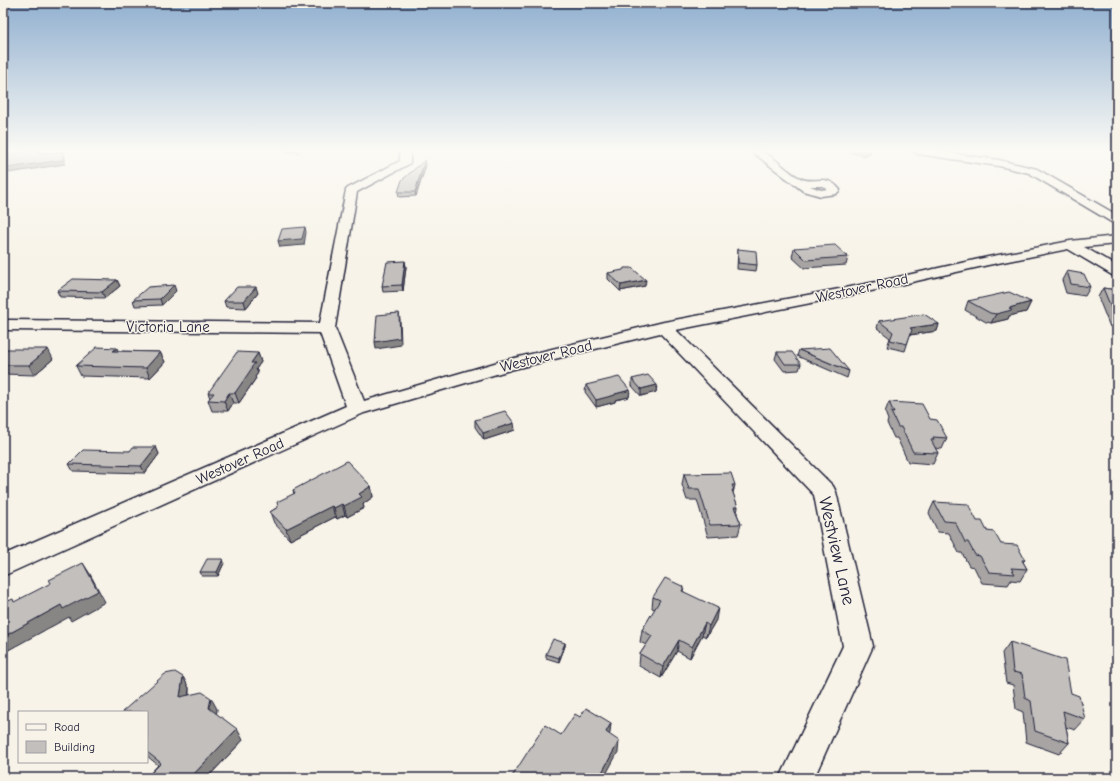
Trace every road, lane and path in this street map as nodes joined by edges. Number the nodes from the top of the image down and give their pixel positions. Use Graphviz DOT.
graph roads {
  1 [pos="357,187"];
  2 [pos="1061,187"];
  3 [pos="1117,220"];
  4 [pos="1117,240"];
  5 [pos="1070,245"];
  6 [pos="1117,272"];
  7 [pos="8,325"];
  8 [pos="664,327"];
  9 [pos="327,328"];
  10 [pos="357,409"];
  11 [pos="3,566"];
  12 [pos="798,778"];
  1 -- 9 [label="street"];
  2 -- 3 [label="street"];
  4 -- 5 [label="street, Westover Road"];
  5 -- 6 [label="street"];
  5 -- 8 [label="street, Westover Road"];
  7 -- 9 [label="street, Victoria Lane"];
  8 -- 10 [label="street, Westover Road"];
  8 -- 12 [label="street, Westview Lane"];
  9 -- 10 [label="street"];
  10 -- 11 [label="street, Westover Road"];
}
